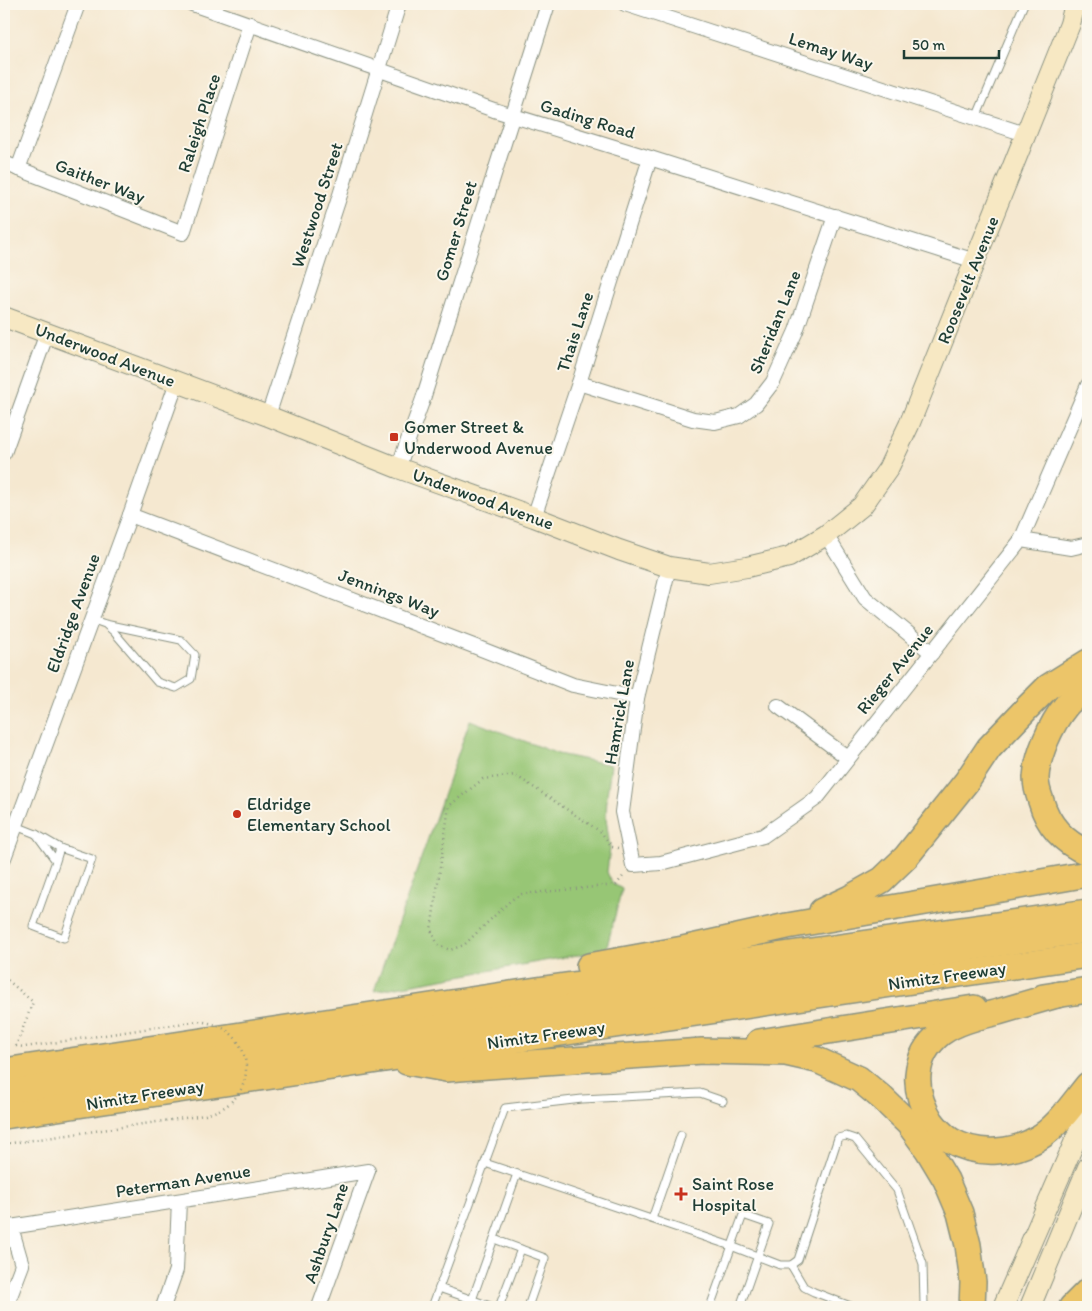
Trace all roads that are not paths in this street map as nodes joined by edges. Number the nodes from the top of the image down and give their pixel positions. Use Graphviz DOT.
graph roads {
  1 [pos="78,4"];
  2 [pos="192,4"];
  3 [pos="399,4"];
  4 [pos="548,4"];
  5 [pos="625,4"];
  6 [pos="1024,4"];
  7 [pos="1075,4"];
  8 [pos="250,24"];
  9 [pos="379,70"];
  10 [pos="512,115"];
  11 [pos="976,118"];
  12 [pos="1026,134"];
  13 [pos="650,158"];
  14 [pos="4,164"];
  15 [pos="18,169"];
  16 [pos="835,216"];
  17 [pos="183,233"];
  18 [pos="975,261"];
  19 [pos="4,316"];
  20 [pos="47,333"];
  21 [pos="177,382"];
  22 [pos="579,383"];
  23 [pos="1088,385"];
  24 [pos="268,416"];
  25 [pos="4,453"];
  26 [pos="398,468"];
  27 [pos="130,515"];
  28 [pos="534,516"];
  29 [pos="826,535"];
  30 [pos="1021,540"];
  31 [pos="1088,544"];
  32 [pos="669,567"];
  33 [pos="98,622"];
  34 [pos="932,653"];
  35 [pos="1088,662"];
  36 [pos="1088,687"];
  37 [pos="637,698"];
  38 [pos="778,706"];
  39 [pos="848,758"];
  40 [pos="16,826"];
  41 [pos="36,834"];
  42 [pos="60,848"];
  43 [pos="1088,853"];
  44 [pos="4,858"];
  45 [pos="56,861"];
  46 [pos="633,865"];
  47 [pos="1088,874"];
  48 [pos="1088,912"];
  49 [pos="787,926"];
  50 [pos="1088,930"];
  51 [pos="1088,955"];
  52 [pos="537,990"];
  53 [pos="1088,990"];
  54 [pos="1060,994"];
  55 [pos="702,1051"];
  56 [pos="385,1058"];
  57 [pos="4,1070"];
  58 [pos="1088,1085"];
  59 [pos="4,1093"];
  60 [pos="723,1101"];
  61 [pos="1088,1111"];
  62 [pos="4,1116"];
  63 [pos="681,1135"];
  64 [pos="485,1163"];
  65 [pos="1088,1168"];
  66 [pos="368,1171"];
  67 [pos="517,1174"];
  68 [pos="179,1201"];
  69 [pos="652,1220"];
  70 [pos="7,1227"];
  71 [pos="494,1239"];
  72 [pos="732,1246"];
  73 [pos="521,1249"];
  74 [pos="758,1256"];
  75 [pos="791,1265"];
  76 [pos="439,1288"];
  77 [pos="1088,1291"];
  78 [pos="472,1300"];
  79 [pos="6,1307"];
  80 [pos="162,1307"];
  81 [pos="319,1307"];
  82 [pos="432,1307"];
  83 [pos="493,1307"];
  84 [pos="499,1307"];
  85 [pos="528,1307"];
  86 [pos="710,1307"];
  87 [pos="740,1307"];
  88 [pos="853,1307"];
  89 [pos="923,1307"];
  90 [pos="972,1307"];
  91 [pos="1003,1307"];
  92 [pos="1030,1307"];
  93 [pos="1072,1307"];
  1 -- 15 [label="street"];
  2 -- 8 [label="street, Gading Road"];
  3 -- 9 [label="street, Westwood Street"];
  4 -- 10 [label="street, Gomer Street"];
  5 -- 11 [label="street, Lemay Way"];
  6 -- 11 [label="lane"];
  7 -- 12 [label="street, Roosevelt Avenue"];
  8 -- 9 [label="street, Gading Road"];
  8 -- 17 [label="street, Raleigh Place"];
  9 -- 10 [label="street, Gading Road"];
  9 -- 24 [label="street, Westwood Street"];
  10 -- 13 [label="street, Gading Road"];
  10 -- 26 [label="street, Gomer Street"];
  11 -- 12 [label="street, Lemay Way"];
  12 -- 18 [label="street, Roosevelt Avenue"];
  13 -- 16 [label="street, Gading Road"];
  13 -- 22 [label="street, Thais Lane"];
  14 -- 15 [label="street, Gaither Way"];
  15 -- 17 [label="street, Gaither Way"];
  16 -- 18 [label="street, Gading Road"];
  16 -- 22 [label="street, Sheridan Lane"];
  18 -- 29 [label="street, Roosevelt Avenue"];
  19 -- 20 [label="street, Underwood Avenue"];
  20 -- 21 [label="street, Underwood Avenue"];
  20 -- 25 [label="street"];
  21 -- 24 [label="street, Underwood Avenue"];
  21 -- 27 [label="street, Eldridge Avenue"];
  22 -- 28 [label="street, Thais Lane"];
  23 -- 30 [label="street, Rieger Avenue"];
  24 -- 26 [label="street, Underwood Avenue"];
  26 -- 28 [label="street, Underwood Avenue"];
  27 -- 33 [label="street, Eldridge Avenue"];
  27 -- 37 [label="street, Jennings Way"];
  28 -- 32 [label="street, Underwood Avenue"];
  29 -- 32 [label="street, Underwood Avenue"];
  29 -- 34 [label="street"];
  30 -- 31 [label="street"];
  30 -- 34 [label="street, Rieger Avenue"];
  32 -- 37 [label="street, Hamrick Lane"];
  33 -- 33 [label="lane"];
  33 -- 40 [label="street, Eldridge Avenue"];
  34 -- 39 [label="street, Rieger Avenue"];
  35 -- 49 [label="highway"];
  36 -- 43 [label="highway"];
  37 -- 46 [label="street, Hamrick Lane"];
  38 -- 39 [label="street"];
  39 -- 46 [label="street, Rieger Avenue"];
  40 -- 41 [label="lane"];
  40 -- 44 [label="street, Eldridge Avenue"];
  41 -- 42 [label="lane"];
  41 -- 45 [label="lane"];
  42 -- 45 [label="lane"];
  42 -- 45 [label="lane"];
  47 -- 49 [label="highway"];
  48 -- 52 [label="highway"];
  49 -- 52 [label="highway"];
  50 -- 59 [label="highway"];
  51 -- 56 [label="highway, Nimitz Freeway"];
  52 -- 57 [label="highway"];
  53 -- 54 [label="highway"];
  54 -- 55 [label="highway"];
  54 -- 58 [label="highway"];
  55 -- 56 [label="highway"];
  55 -- 90 [label="highway"];
  56 -- 62 [label="highway, Nimitz Freeway"];
  60 -- 64 [label="lane"];
  61 -- 91 [label="street"];
  63 -- 69 [label="lane"];
  64 -- 67 [label="lane"];
  64 -- 76 [label="lane"];
  65 -- 92 [label="street"];
  66 -- 68 [label="street, Peterman Avenue"];
  66 -- 81 [label="street, Ashbury Lane"];
  67 -- 69 [label="lane"];
  67 -- 71 [label="lane"];
  68 -- 70 [label="street, Peterman Avenue"];
  68 -- 80 [label="street"];
  69 -- 72 [label="lane"];
  70 -- 79 [label="street"];
  71 -- 73 [label="lane"];
  71 -- 78 [label="lane"];
  72 -- 74 [label="lane"];
  72 -- 74 [label="lane"];
  72 -- 86 [label="lane"];
  73 -- 84 [label="lane"];
  73 -- 85 [label="lane"];
  74 -- 75 [label="lane"];
  74 -- 87 [label="lane"];
  75 -- 88 [label="lane"];
  75 -- 89 [label="lane"];
  76 -- 78 [label="lane"];
  76 -- 82 [label="lane"];
  77 -- 93 [label="highway"];
  78 -- 83 [label="lane"];
}
